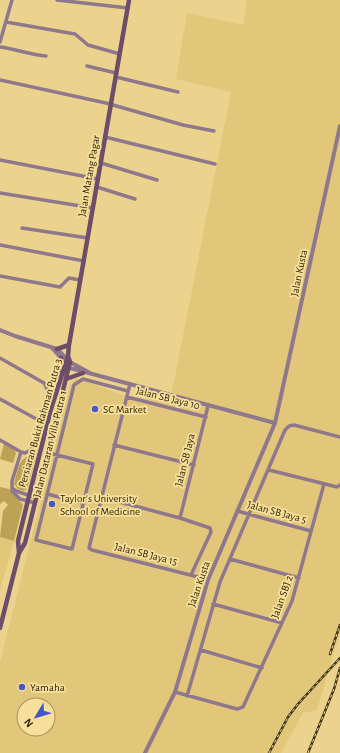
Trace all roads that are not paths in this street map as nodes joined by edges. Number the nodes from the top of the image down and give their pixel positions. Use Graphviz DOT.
graph roads {
  1 [pos="12,0"];
  2 [pos="57,0"];
  3 [pos="129,0"];
  4 [pos="128,8"];
  5 [pos="6,22"];
  6 [pos="2,32"];
  7 [pos="0,42"];
  8 [pos="0,47"];
  9 [pos="120,54"];
  10 [pos="46,56"];
  11 [pos="88,66"];
  12 [pos="116,75"];
  13 [pos="0,80"];
  14 [pos="178,92"];
  15 [pos="111,105"];
  16 [pos="340,126"];
  17 [pos="214,131"];
  18 [pos="105,138"];
  19 [pos="0,160"];
  20 [pos="101,163"];
  21 [pos="215,164"];
  22 [pos="98,179"];
  23 [pos="158,180"];
  24 [pos="97,187"];
  25 [pos="0,193"];
  26 [pos="135,199"];
  27 [pos="93,208"];
  28 [pos="22,228"];
  29 [pos="88,238"];
  30 [pos="0,245"];
  31 [pos="84,261"];
  32 [pos="0,276"];
  33 [pos="80,280"];
  34 [pos="0,330"];
  35 [pos="69,345"];
  36 [pos="55,349"];
  37 [pos="0,358"];
  38 [pos="66,359"];
  39 [pos="68,368"];
  40 [pos="83,373"];
  41 [pos="91,374"];
  42 [pos="63,379"];
  43 [pos="117,381"];
  44 [pos="130,384"];
  45 [pos="115,388"];
  46 [pos="128,391"];
  47 [pos="127,397"];
  48 [pos="0,399"];
  49 [pos="60,406"];
  50 [pos="208,406"];
  51 [pos="51,409"];
  52 [pos="206,417"];
  53 [pos="40,421"];
  54 [pos="275,423"];
  55 [pos="340,437"];
  56 [pos="0,440"];
  57 [pos="114,445"];
  58 [pos="21,452"];
  59 [pos="49,453"];
  60 [pos="57,455"];
  61 [pos="194,465"];
  62 [pos="269,470"];
  63 [pos="324,484"];
  64 [pos="340,485"];
  65 [pos="12,487"];
  66 [pos="47,494"];
  67 [pos="29,496"];
  68 [pos="101,497"];
  69 [pos="36,500"];
  70 [pos="28,501"];
  71 [pos="83,504"];
  72 [pos="237,511"];
  73 [pos="249,514"];
  74 [pos="180,518"];
  75 [pos="311,531"];
  76 [pos="19,553"];
  77 [pos="230,559"];
  78 [pos="191,575"];
  79 [pos="198,577"];
  80 [pos="299,578"];
  81 [pos="213,604"];
  82 [pos="282,623"];
  83 [pos="0,628"];
  84 [pos="201,650"];
  85 [pos="262,668"];
  86 [pos="175,692"];
  87 [pos="187,696"];
  88 [pos="144,753"];
  1 -- 5 [label="street"];
  2 -- 4 [label="street"];
  3 -- 4 [label="main road, Jalan Matang Pagar"];
  4 -- 9 [label="main road, Jalan Matang Pagar"];
  5 -- 6 [label="street"];
  5 -- 9 [label="street"];
  6 -- 7 [label="street"];
  8 -- 10 [label="street"];
  9 -- 12 [label="main road, Jalan Matang Pagar"];
  11 -- 12 [label="street"];
  12 -- 14 [label="street"];
  12 -- 15 [label="main road, Jalan Matang Pagar"];
  13 -- 15 [label="street"];
  15 -- 17 [label="street"];
  15 -- 18 [label="main road, Jalan Matang Pagar"];
  16 -- 54 [label="street, Jalan Kusta"];
  18 -- 20 [label="main road, Jalan Matang Pagar"];
  18 -- 21 [label="street"];
  19 -- 22 [label="street"];
  20 -- 22 [label="main road, Jalan Matang Pagar"];
  20 -- 23 [label="street"];
  22 -- 24 [label="main road, Jalan Matang Pagar"];
  24 -- 26 [label="street"];
  24 -- 27 [label="main road, Jalan Matang Pagar"];
  25 -- 27 [label="street"];
  27 -- 29 [label="main road, Jalan Matang Pagar"];
  28 -- 29 [label="street"];
  29 -- 31 [label="main road, Jalan Matang Pagar"];
  30 -- 31 [label="street"];
  31 -- 33 [label="main road, Jalan Matang Pagar"];
  32 -- 33 [label="street"];
  33 -- 35 [label="main road, Jalan Matang Pagar"];
  34 -- 36 [label="street"];
  35 -- 36 [label="main road"];
  35 -- 38 [label="main road, Jalan Matang Pagar"];
  36 -- 38 [label="street"];
  37 -- 53 [label="street"];
  38 -- 39 [label="main road, Persiaran Bukit Rahman Putra 3"];
  38 -- 41 [label="street"];
  38 -- 42 [label="main road"];
  39 -- 40 [label="street"];
  39 -- 42 [label="main road, Persiaran Bukit Rahman Putra 3"];
  40 -- 41 [label="street"];
  40 -- 42 [label="main road"];
  41 -- 43 [label="street"];
  42 -- 49 [label="main road, Persiaran Bukit Rahman Putra 3"];
  42 -- 51 [label="main road, Persiaran Bukit Rahman Putra 3"];
  43 -- 44 [label="street"];
  43 -- 45 [label="street"];
  44 -- 46 [label="street"];
  44 -- 50 [label="street"];
  45 -- 46 [label="street, Jalan Dataran Villa Putra 1"];
  45 -- 60 [label="street, Jalan Dataran Villa Putra 1"];
  46 -- 47 [label="street"];
  47 -- 52 [label="street, Jalan SB Jaya 10"];
  47 -- 57 [label="street"];
  48 -- 53 [label="street"];
  49 -- 51 [label="main road"];
  49 -- 59 [label="main road, Persiaran Bukit Rahman Putra 3"];
  50 -- 52 [label="street, Jalan SB Jaya"];
  50 -- 54 [label="street"];
  51 -- 67 [label="main road, Persiaran Bukit Rahman Putra 3"];
  52 -- 61 [label="street, Jalan SB Jaya"];
  53 -- 58 [label="street"];
  54 -- 72 [label="street, Jalan Kusta"];
  55 -- 62 [label="street"];
  56 -- 58 [label="street"];
  57 -- 61 [label="street"];
  57 -- 68 [label="street"];
  58 -- 65 [label="street"];
  59 -- 60 [label="street"];
  59 -- 69 [label="main road, Persiaran Bukit Rahman Putra 3"];
  60 -- 66 [label="street, Jalan Dataran Villa Putra 1"];
  60 -- 71 [label="street"];
  61 -- 74 [label="street, Jalan SB Jaya"];
  62 -- 63 [label="street"];
  62 -- 73 [label="street"];
  63 -- 64 [label="street"];
  63 -- 75 [label="street, Jalan SBJ 2"];
  65 -- 67 [label="street"];
  65 -- 70 [label="street"];
  66 -- 71 [label="street"];
  66 -- 71 [label="street, Jalan Dataran Villa Putra 1"];
  67 -- 69 [label="street"];
  67 -- 70 [label="main road, Persiaran Bukit Rahman Putra 3"];
  68 -- 74 [label="street"];
  68 -- 78 [label="street, Jalan SB Jaya 15"];
  69 -- 70 [label="street"];
  69 -- 76 [label="main road, Persiaran Bukit Rahman Putra 3"];
  70 -- 76 [label="main road, Persiaran Bukit Rahman Putra 3"];
  72 -- 73 [label="street, Jalan SB Jaya 5"];
  72 -- 86 [label="street, Jalan Kusta"];
  73 -- 75 [label="street, Jalan SB Jaya 5"];
  73 -- 77 [label="street"];
  74 -- 78 [label="street"];
  75 -- 80 [label="street, Jalan SBJ 2"];
  76 -- 83 [label="main road, Persiaran Bukit Rahman Putra 3"];
  77 -- 80 [label="street"];
  77 -- 81 [label="street"];
  78 -- 79 [label="street, Jalan SB Jaya 15"];
  80 -- 82 [label="street, Jalan SBJ 2"];
  81 -- 82 [label="street"];
  81 -- 84 [label="street"];
  82 -- 85 [label="street, Jalan SBJ 2"];
  84 -- 85 [label="street"];
  84 -- 87 [label="street"];
  85 -- 87 [label="street, Jalan SBJ 2"];
  86 -- 87 [label="street"];
  86 -- 88 [label="street, Jalan Kusta"];
}
